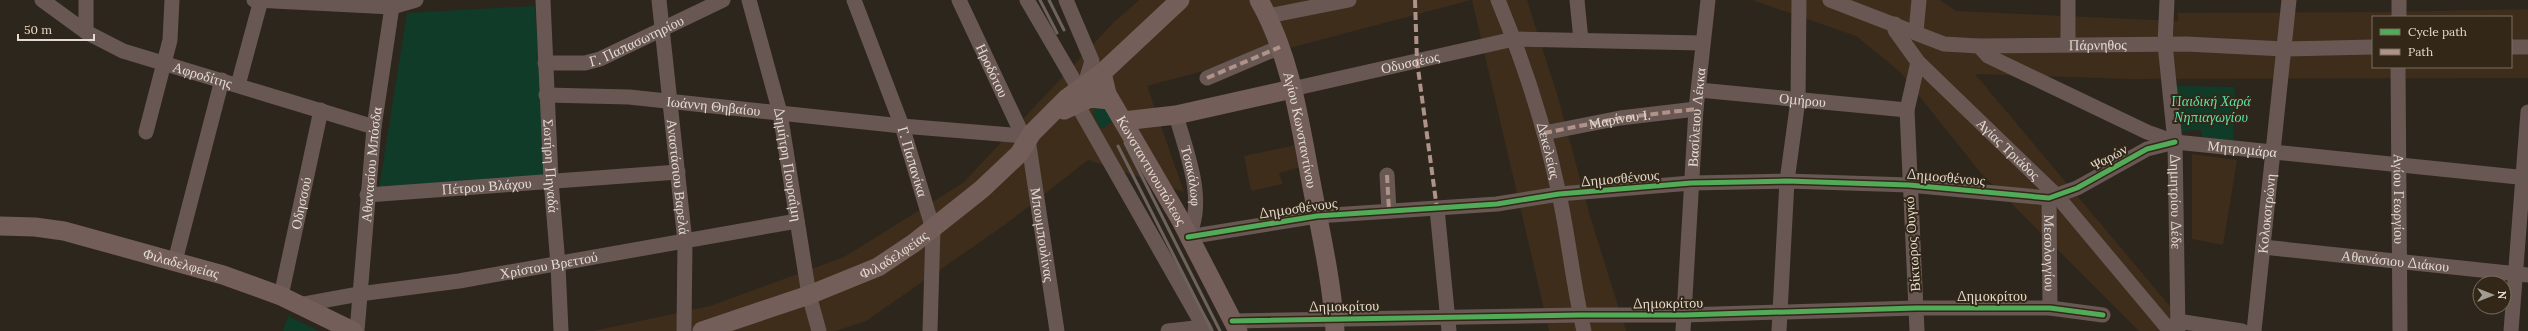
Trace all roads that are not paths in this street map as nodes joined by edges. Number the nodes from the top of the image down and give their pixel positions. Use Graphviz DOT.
graph roads {
  1 [pos="42,0"];
  2 [pos="86,0"];
  3 [pos="172,0"];
  4 [pos="254,0"];
  5 [pos="261,0"];
  6 [pos="416,0"];
  7 [pos="543,0"];
  8 [pos="659,0"];
  9 [pos="723,0"];
  10 [pos="749,0"];
  11 [pos="854,0"];
  12 [pos="959,0"];
  13 [pos="1027,0"];
  14 [pos="1066,0"];
  15 [pos="1180,0"];
  16 [pos="1259,0"];
  17 [pos="1349,0"];
  18 [pos="1498,0"];
  19 [pos="1578,0"];
  20 [pos="1708,0"];
  21 [pos="1799,0"];
  22 [pos="1830,0"];
  23 [pos="1920,0"];
  24 [pos="2068,0"];
  25 [pos="2167,0"];
  26 [pos="2289,0"];
  27 [pos="2399,0"];
  28 [pos="334,2"];
  29 [pos="392,3"];
  30 [pos="1268,16"];
  31 [pos="2399,16"];
  32 [pos="1896,24"];
  33 [pos="662,29"];
  34 [pos="86,32"];
  35 [pos="1916,32"];
  36 [pos="1514,38"];
  37 [pos="1581,40"];
  38 [pos="1702,43"];
  39 [pos="2166,44"];
  40 [pos="2068,45"];
  41 [pos="1979,46"];
  42 [pos="2372,47"];
  43 [pos="2512,47"];
  44 [pos="2528,47"];
  45 [pos="1280,48"];
  46 [pos="2284,49"];
  47 [pos="1918,62"];
  48 [pos="163,64"];
  49 [pos="545,64"];
  50 [pos="2398,68"];
  51 [pos="1102,73"];
  52 [pos="1207,78"];
  53 [pos="222,80"];
  54 [pos="238,84"];
  55 [pos="1292,89"];
  56 [pos="1698,90"];
  57 [pos="1081,92"];
  58 [pos="546,95"];
  59 [pos="1110,100"];
  60 [pos="1798,100"];
  61 [pos="670,101"];
  62 [pos="1696,109"];
  63 [pos="321,110"];
  64 [pos="1907,110"];
  65 [pos="2528,112"];
  66 [pos="780,114"];
  67 [pos="1176,115"];
  68 [pos="1122,121"];
  69 [pos="902,126"];
  70 [pos="374,127"];
  71 [pos="146,132"];
  72 [pos="1544,133"];
  73 [pos="1026,137"];
  74 [pos="2175,142"];
  75 [pos="2273,152"];
  76 [pos="2398,164"];
  77 [pos="678,172"];
  78 [pos="1387,175"];
  79 [pos="2526,177"];
  80 [pos="551,180"];
  81 [pos="1787,181"];
  82 [pos="1691,183"];
  83 [pos="1908,185"];
  84 [pos="1559,194"];
  85 [pos="367,195"];
  86 [pos="2053,197"];
  87 [pos="1437,210"];
  88 [pos="1389,211"];
  89 [pos="1317,216"];
  90 [pos="797,221"];
  91 [pos="0,226"];
  92 [pos="933,229"];
  93 [pos="1188,237"];
  94 [pos="685,242"];
  95 [pos="2263,247"];
  96 [pos="175,261"];
  97 [pos="2400,263"];
  98 [pos="558,265"];
  99 [pos="2522,274"];
  100 [pos="359,294"];
  101 [pos="809,295"];
  102 [pos="281,296"];
  103 [pos="299,305"];
  104 [pos="1916,308"];
  105 [pos="2050,308"];
  106 [pos="1779,311"];
  107 [pos="1580,315"];
  108 [pos="2103,315"];
  109 [pos="1684,316"];
  110 [pos="1334,324"];
  111 [pos="1449,324"];
  112 [pos="1235,326"];
  113 [pos="2175,328"];
  114 [pos="1205,329"];
  115 [pos="353,331"];
  116 [pos="356,331"];
  117 [pos="561,331"];
  118 [pos="684,331"];
  119 [pos="702,331"];
  120 [pos="819,331"];
  121 [pos="930,331"];
  122 [pos="1057,331"];
  123 [pos="1168,331"];
  124 [pos="1584,331"];
  125 [pos="1684,331"];
  126 [pos="1779,331"];
  127 [pos="1917,331"];
  128 [pos="2242,331"];
  129 [pos="2254,331"];
  130 [pos="2400,331"];
  131 [pos="2511,331"];
  1 -- 34 [label="street, Αφροδίτης"];
  2 -- 34 [label="street"];
  3 -- 48 [label="street"];
  4 -- 5 [label="street"];
  5 -- 28 [label="street"];
  5 -- 54 [label="street"];
  6 -- 29 [label="street"];
  7 -- 49 [label="street, Σωτήρη Πηγαδά"];
  8 -- 33 [label="street, Αναστάσιου Βαρελά"];
  9 -- 33 [label="street, Γ. Παπασωτηρίου"];
  10 -- 66 [label="street, Δημήτρη Πουραΐμη"];
  11 -- 69 [label="street, Γ. Παπανίκα"];
  12 -- 73 [label="street, Ηροδότου"];
  13 -- 57 [label="street"];
  14 -- 57 [label="street"];
  15 -- 51 [label="main road, Φιλαδελφείας"];
  16 -- 30 [label="main road, Αγίου Κωνσταντίνου"];
  17 -- 30 [label="street"];
  18 -- 36 [label="street, Δεκελείας"];
  19 -- 37 [label="street"];
  20 -- 38 [label="street, Βασίλειου Λέκκα"];
  21 -- 60 [label="street"];
  22 -- 32 [label="street, Πάρνηθος"];
  23 -- 35 [label="street"];
  24 -- 40 [label="street"];
  25 -- 39 [label="street, Δημητρίου Δέδε"];
  26 -- 46 [label="street, Κολοκοτρώνη"];
  27 -- 31 [label="street"];
  28 -- 29 [label="street"];
  29 -- 70 [label="street, Αθανασίου Μπόσδα"];
  30 -- 45 [label="main road, Αγίου Κωνσταντίνου"];
  32 -- 35 [label="street, Πάρνηθος"];
  32 -- 47 [label="street, Αγίας Τριάδος"];
  33 -- 49 [label="street, Γ. Παπασωτηρίου"];
  33 -- 61 [label="street, Αναστάσιου Βαρελά"];
  34 -- 48 [label="street, Αφροδίτης"];
  35 -- 41 [label="street, Πάρνηθος"];
  36 -- 37 [label="street, Οδυσσέως"];
  36 -- 55 [label="street, Οδυσσέως"];
  36 -- 72 [label="street, Δεκελείας"];
  37 -- 38 [label="street, Οδυσσέως"];
  38 -- 56 [label="street, Βασίλειου Λέκκα"];
  39 -- 40 [label="street, Πάρνηθος"];
  39 -- 46 [label="street, Πάρνηθος"];
  39 -- 74 [label="street, Δημητρίου Δέδε"];
  40 -- 41 [label="street, Πάρνηθος"];
  41 -- 74 [label="street, Μητρομάρα"];
  42 -- 46 [label="street, Πάρνηθος"];
  43 -- 44 [label="street"];
  45 -- 52 [label="street"];
  45 -- 55 [label="main road, Αγίου Κωνσταντίνου"];
  46 -- 75 [label="street, Κολοκοτρώνη"];
  47 -- 64 [label="street, Βίκτωρος Ουγκό"];
  47 -- 86 [label="street, Αγίας Τριάδος"];
  48 -- 53 [label="street, Αφροδίτης"];
  48 -- 71 [label="street"];
  49 -- 58 [label="street, Σωτήρη Πηγαδά"];
  50 -- 76 [label="street, Αγίου Γεωργίου"];
  51 -- 57 [label="main road, Φιλαδελφείας"];
  51 -- 59 [label="main road, Κωνσταντινουπόλεως"];
  53 -- 54 [label="street, Αφροδίτης"];
  53 -- 96 [label="street"];
  54 -- 63 [label="street, Αφροδίτης"];
  55 -- 67 [label="main road, Οδυσσέως"];
  55 -- 89 [label="main road, Αγίου Κωνσταντίνου"];
  56 -- 60 [label="street, Ομήρου"];
  56 -- 62 [label="street, Βασίλειου Λέκκα"];
  57 -- 59 [label="main road, Φιλαδελφείας"];
  57 -- 73 [label="main road, Φιλαδελφείας"];
  57 -- 114 [label="street"];
  58 -- 61 [label="street, Ιωάννη Θηβαίου"];
  58 -- 80 [label="street, Σωτήρη Πηγαδά"];
  59 -- 68 [label="main road, Κωνσταντινουπόλεως"];
  60 -- 64 [label="street, Ομήρου"];
  60 -- 81 [label="street"];
  61 -- 66 [label="street, Ιωάννη Θηβαίου"];
  61 -- 77 [label="street, Αναστάσιου Βαρελά"];
  62 -- 72 [label="street, Μαρίνου Ι."];
  62 -- 82 [label="street, Βασίλειου Λέκκα"];
  63 -- 70 [label="street, Αφροδίτης"];
  63 -- 102 [label="street, Οδησσού"];
  64 -- 83 [label="street, Βίκτωρος Ουγκό"];
  65 -- 79 [label="street"];
  66 -- 69 [label="street, Ιωάννη Θηβαίου"];
  66 -- 90 [label="street, Δημήτρη Πουραΐμη"];
  67 -- 68 [label="main road, Οδυσσέως"];
  67 -- 93 [label="street, Τσακάλωφ"];
  68 -- 93 [label="main road, Κωνσταντινουπόλεως"];
  69 -- 73 [label="street, Ιωάννη Θηβαίου"];
  69 -- 92 [label="street, Γ. Παπανίκα"];
  70 -- 85 [label="street, Αθανασίου Μπόσδα"];
  72 -- 84 [label="street, Δεκελείας"];
  73 -- 92 [label="main road, Φιλαδελφείας"];
  73 -- 122 [label="street, Μπουμπουλίνας"];
  74 -- 75 [label="street, Μητρομάρα"];
  74 -- 86 [label="street, Ψαρών"];
  74 -- 113 [label="street, Δημητρίου Δέδε"];
  75 -- 76 [label="street, Μητρομάρα"];
  75 -- 95 [label="street, Κολοκοτρώνη"];
  76 -- 79 [label="street, Μητρομάρα"];
  76 -- 97 [label="street, Αγίου Γεωργίου"];
  77 -- 80 [label="street, Πέτρου Βλάχου"];
  77 -- 94 [label="street, Αναστάσιου Βαρελά"];
  78 -- 88 [label="street"];
  79 -- 99 [label="street"];
  80 -- 85 [label="street, Πέτρου Βλάχου"];
  80 -- 98 [label="street, Σωτήρη Πηγαδά"];
  81 -- 82 [label="street, Δημοσθένους"];
  81 -- 83 [label="street, Δημοσθένους"];
  81 -- 106 [label="street"];
  82 -- 84 [label="street, Δημοσθένους"];
  82 -- 109 [label="street, Βασίλειου Λέκκα"];
  83 -- 86 [label="street, Δημοσθένους"];
  83 -- 104 [label="street, Βίκτωρος Ουγκό"];
  84 -- 87 [label="street, Δημοσθένους"];
  84 -- 107 [label="street, Δεκελείας"];
  85 -- 100 [label="street, Αθανασίου Μπόσδα"];
  86 -- 105 [label="street, Μεσολογγίου"];
  86 -- 113 [label="street, Αγίας Τριάδος"];
  87 -- 88 [label="street, Δημοσθένους"];
  87 -- 111 [label="street"];
  88 -- 89 [label="street, Δημοσθένους"];
  89 -- 93 [label="street, Δημοσθένους"];
  89 -- 110 [label="main road, Αγίου Κωνσταντίνου"];
  90 -- 94 [label="street, Χρίστου Βρεττού"];
  90 -- 101 [label="street, Δημήτρη Πουραΐμη"];
  91 -- 96 [label="main road, Φιλαδελφείας"];
  92 -- 101 [label="main road, Φιλαδελφείας"];
  92 -- 121 [label="street, Γ. Παπανίκα"];
  93 -- 112 [label="main road, Κωνσταντινουπόλεως"];
  94 -- 98 [label="street, Χρίστου Βρεττού"];
  94 -- 118 [label="street, Αναστάσιου Βαρελά"];
  95 -- 97 [label="street, Αθανάσιου Διάκου"];
  95 -- 129 [label="street, Κολοκοτρώνη"];
  96 -- 102 [label="main road, Φιλαδελφείας"];
  97 -- 99 [label="street, Αθανάσιου Διάκου"];
  97 -- 130 [label="street, Αγίου Γεωργίου"];
  98 -- 100 [label="street, Χρίστου Βρεττού"];
  98 -- 117 [label="street, Σωτήρη Πηγαδά"];
  99 -- 131 [label="street"];
  100 -- 103 [label="street, Χρίστου Βρεττού"];
  100 -- 116 [label="street, Αθανασίου Μπόσδα"];
  101 -- 119 [label="main road, Φιλαδελφείας"];
  101 -- 120 [label="street, Δημήτρη Πουραΐμη"];
  102 -- 103 [label="main road, Φιλαδελφείας"];
  103 -- 115 [label="main road, Φιλαδελφείας"];
  104 -- 105 [label="street, Δημοκρίτου"];
  104 -- 106 [label="street, Δημοκρίτου"];
  104 -- 127 [label="street, Βίκτωρος Ουγκό"];
  105 -- 108 [label="street, Δημοκρίτου"];
  106 -- 109 [label="street, Δημοκρίτου"];
  106 -- 126 [label="street"];
  107 -- 109 [label="street, Δημοκρίτου"];
  107 -- 111 [label="street, Δημοκρίτου"];
  107 -- 124 [label="street, Δεκελείας"];
  109 -- 125 [label="street, Βασίλειου Λέκκα"];
  110 -- 111 [label="street, Δημοκρίτου"];
  110 -- 112 [label="street, Δημοκρίτου"];
  113 -- 128 [label="street"];
  114 -- 123 [label="street"];
}
